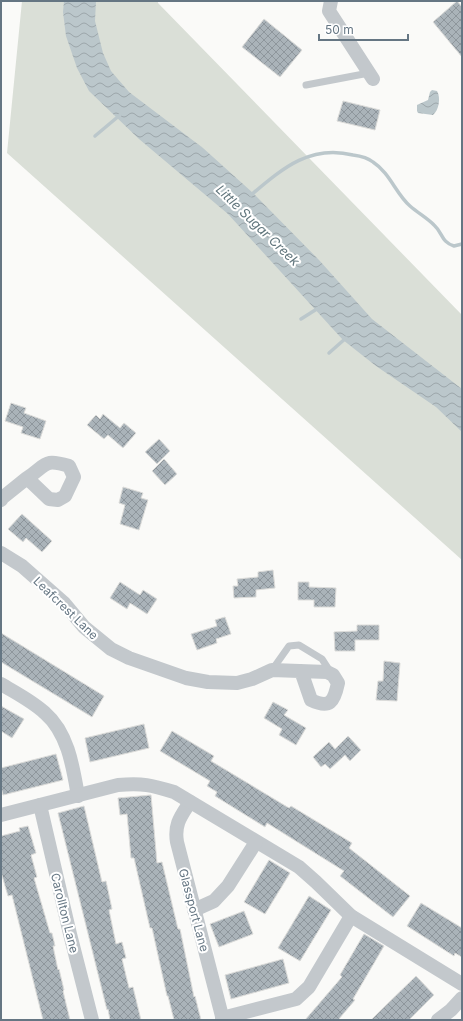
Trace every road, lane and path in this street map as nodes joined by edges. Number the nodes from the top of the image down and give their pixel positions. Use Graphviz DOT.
graph roads {
  1 [pos="331,1"];
  2 [pos="371,76"];
  3 [pos="306,86"];
  4 [pos="27,478"];
  5 [pos="1,500"];
  6 [pos="1,553"];
  7 [pos="272,670"];
  8 [pos="301,671"];
  9 [pos="333,676"];
  10 [pos="1,684"];
  11 [pos="78,796"];
  12 [pos="190,802"];
  13 [pos="40,805"];
  14 [pos="1,815"];
  15 [pos="256,842"];
  16 [pos="194,910"];
  17 [pos="351,916"];
  18 [pos="462,984"];
  19 [pos="462,998"];
  20 [pos="222,1019"];
  21 [pos="92,1020"];
  22 [pos="438,1020"];
  1 -- 2 [label="street"];
  2 -- 3 [label="lane"];
  4 -- 5 [label="street"];
  6 -- 7 [label="street, Leafcrest Lane"];
  7 -- 8 [label="street"];
  7 -- 9 [label="lane"];
  8 -- 9 [label="street"];
  8 -- 9 [label="street"];
  10 -- 11 [label="street"];
  11 -- 12 [label="street"];
  11 -- 13 [label="street"];
  12 -- 15 [label="street"];
  12 -- 16 [label="street, Glassport Lane"];
  13 -- 14 [label="street"];
  13 -- 21 [label="street, Carollton Lane"];
  15 -- 16 [label="street"];
  15 -- 17 [label="street"];
  16 -- 20 [label="street, Glassport Lane"];
  17 -- 18 [label="street"];
  17 -- 20 [label="street"];
  19 -- 22 [label="street"];
}
